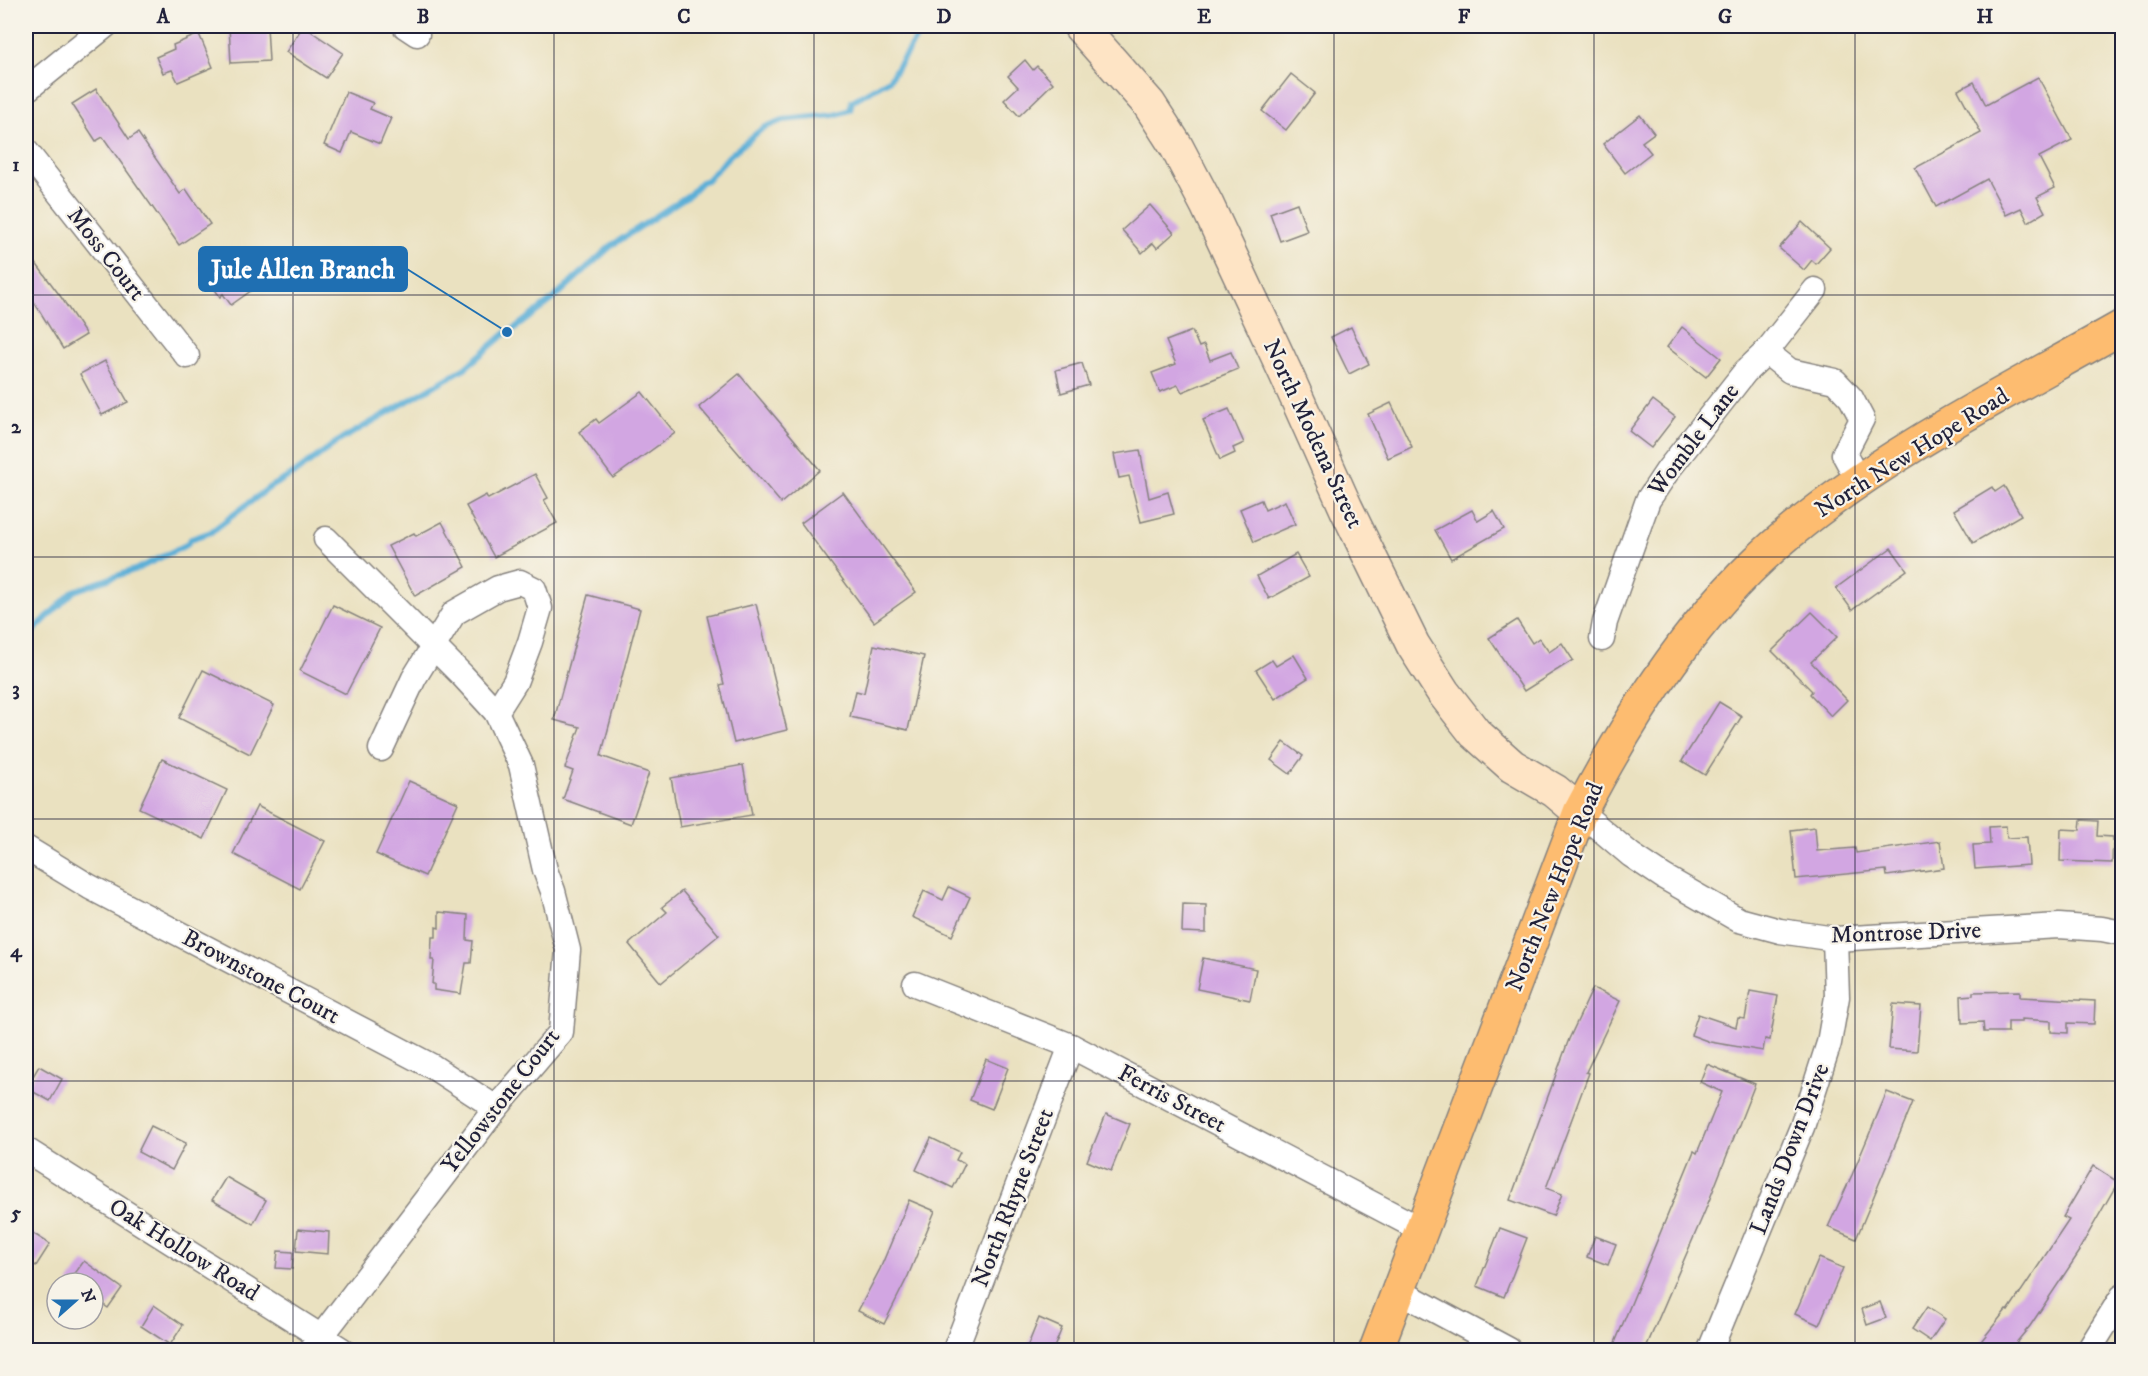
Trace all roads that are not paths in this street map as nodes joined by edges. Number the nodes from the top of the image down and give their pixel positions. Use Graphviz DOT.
graph roads {
  1 [pos="105,26"];
  2 [pos="1080,26"];
  3 [pos="26,90"];
  4 [pos="26,151"];
  5 [pos="1815,290"];
  6 [pos="2122,327"];
  7 [pos="1766,352"];
  8 [pos="187,356"];
  9 [pos="1858,480"];
  10 [pos="326,539"];
  11 [pos="1602,639"];
  12 [pos="433,648"];
  13 [pos="496,712"];
  14 [pos="381,749"];
  15 [pos="1580,812"];
  16 [pos="26,848"];
  17 [pos="2122,933"];
  18 [pos="1835,939"];
  19 [pos="915,984"];
  20 [pos="1071,1046"];
  21 [pos="496,1108"];
  22 [pos="26,1150"];
  23 [pos="1422,1230"];
  24 [pos="1400,1291"];
  25 [pos="2122,1297"];
  26 [pos="316,1344"];
  27 [pos="342,1350"];
  28 [pos="955,1350"];
  29 [pos="1376,1350"];
  30 [pos="1509,1350"];
  31 [pos="1710,1350"];
  32 [pos="2088,1350"];
  1 -- 3 [label="street"];
  2 -- 15 [label="street, North Modena Street"];
  4 -- 8 [label="street, Moss Court"];
  5 -- 7 [label="street, Womble Lane"];
  6 -- 9 [label="main road, North New Hope Road"];
  7 -- 9 [label="street"];
  7 -- 11 [label="street, Womble Lane"];
  9 -- 15 [label="main road, North New Hope Road"];
  10 -- 12 [label="street, Yellowstone Court"];
  12 -- 13 [label="street, Yellowstone Court"];
  12 -- 13 [label="street"];
  12 -- 14 [label="street"];
  13 -- 21 [label="street, Yellowstone Court"];
  15 -- 18 [label="street, Montrose Drive"];
  15 -- 23 [label="main road, North New Hope Road"];
  16 -- 21 [label="street, Brownstone Court"];
  17 -- 18 [label="street, Montrose Drive"];
  18 -- 31 [label="street, Lands Down Drive"];
  19 -- 20 [label="street, Ferris Street"];
  20 -- 23 [label="street, Ferris Street"];
  20 -- 28 [label="street, North Rhyne Street"];
  21 -- 26 [label="street, Yellowstone Court"];
  22 -- 26 [label="street, Oak Hollow Road"];
  23 -- 24 [label="main road, North New Hope Road"];
  24 -- 29 [label="main road, North New Hope Road"];
  24 -- 30 [label="street"];
  25 -- 32 [label="street"];
  26 -- 27 [label="street, Oak Hollow Road"];
}
